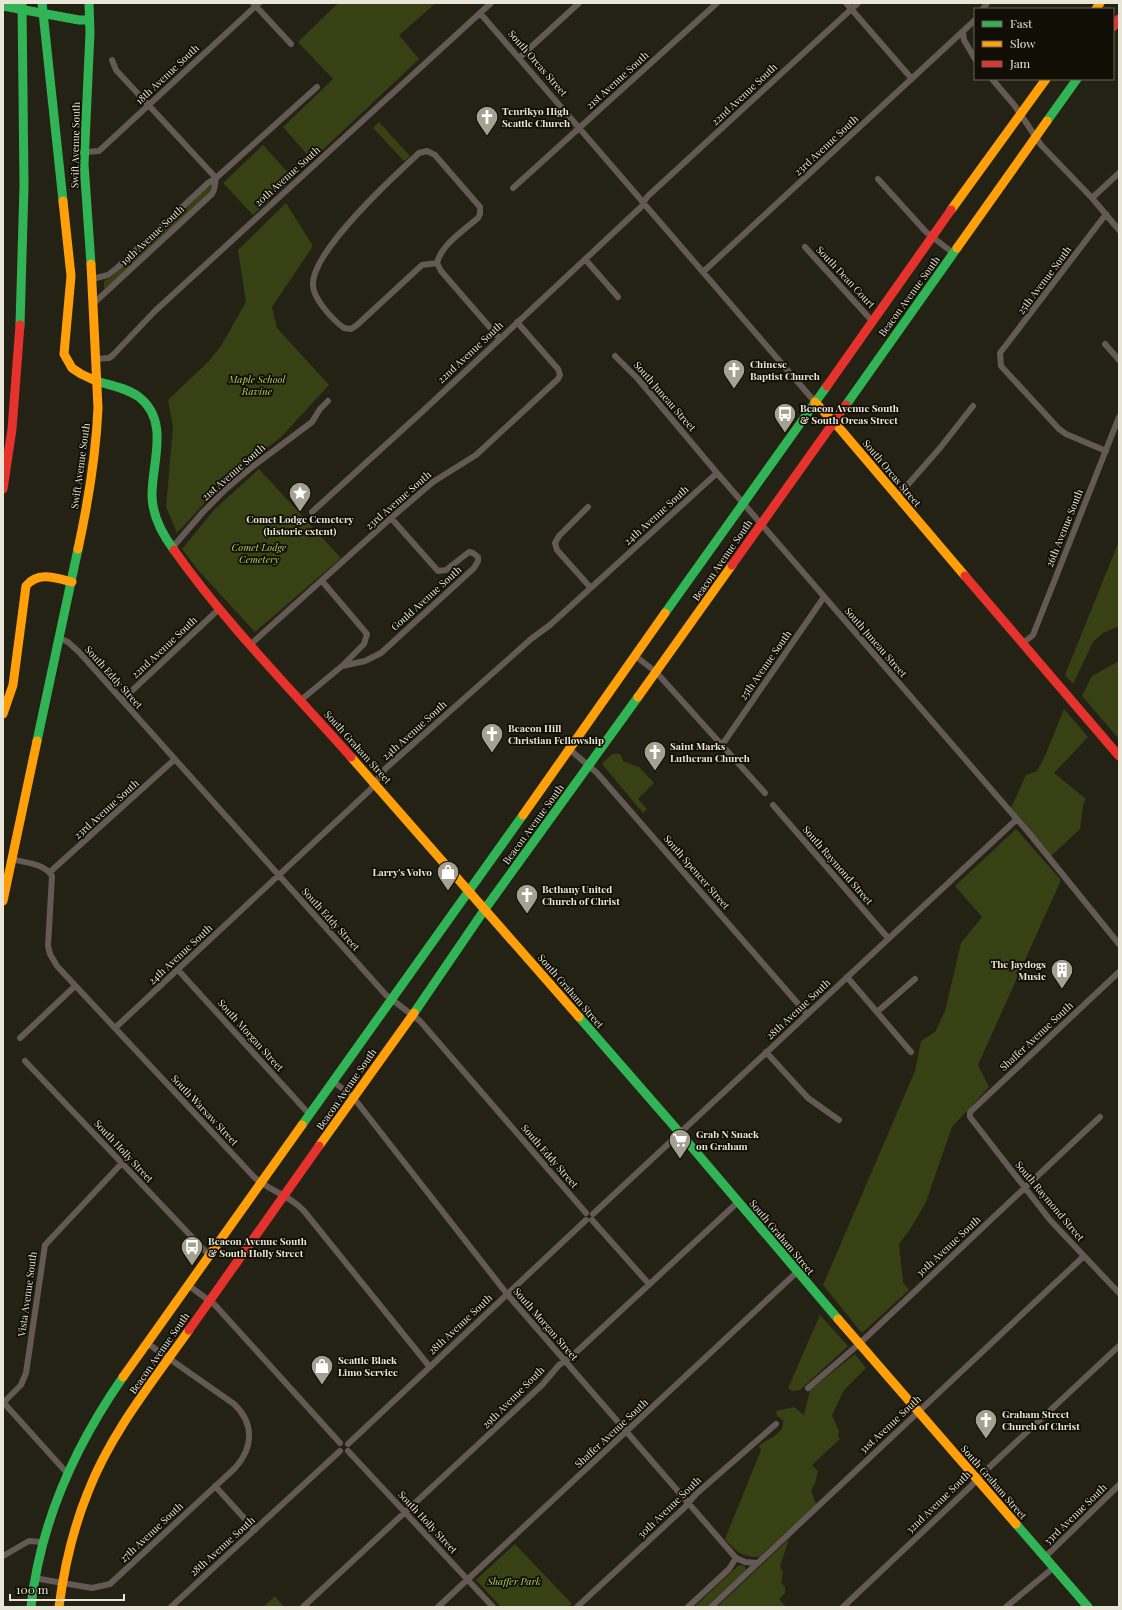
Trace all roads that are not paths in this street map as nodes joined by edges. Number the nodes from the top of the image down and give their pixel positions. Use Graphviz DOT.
graph roads {
  1 [pos="22,3"];
  2 [pos="42,3"];
  3 [pos="89,3"];
  4 [pos="491,3"];
  5 [pos="579,3"];
  6 [pos="717,3"];
  7 [pos="846,3"];
  8 [pos="858,3"];
  9 [pos="256,4"];
  10 [pos="3,6"];
  11 [pos="851,9"];
  12 [pos="480,13"];
  13 [pos="89,20"];
  14 [pos="974,21"];
  15 [pos="962,33"];
  16 [pos="291,44"];
  17 [pos="974,56"];
  18 [pos="519,58"];
  19 [pos="112,60"];
  20 [pos="912,79"];
  21 [pos="993,80"];
  22 [pos="1045,80"];
  23 [pos="1076,80"];
  24 [pos="317,87"];
  25 [pos="149,105"];
  26 [pos="1021,114"];
  27 [pos="579,128"];
  28 [pos="1036,137"];
  29 [pos="85,152"];
  30 [pos="1119,173"];
  31 [pos="216,178"];
  32 [pos="878,178"];
  33 [pos="513,188"];
  34 [pos="1092,198"];
  35 [pos="644,203"];
  36 [pos="1106,214"];
  37 [pos="1119,230"];
  38 [pos="933,237"];
  39 [pos="805,247"];
  40 [pos="953,253"];
  41 [pos="585,259"];
  42 [pos="437,263"];
  43 [pos="703,272"];
  44 [pos="92,279"];
  45 [pos="618,297"];
  46 [pos="94,303"];
  47 [pos="517,322"];
  48 [pos="873,322"];
  49 [pos="500,339"];
  50 [pos="1105,344"];
  51 [pos="615,356"];
  52 [pos="96,359"];
  53 [pos="1119,360"];
  54 [pos="96,381"];
  55 [pos="328,401"];
  56 [pos="816,402"];
  57 [pos="973,406"];
  58 [pos="1119,417"];
  59 [pos="833,421"];
  60 [pos="1106,451"];
  61 [pos="717,473"];
  62 [pos="3,489"];
  63 [pos="897,497"];
  64 [pos="743,503"];
  65 [pos="588,506"];
  66 [pos="312,512"];
  67 [pos="391,518"];
  68 [pos="761,524"];
  69 [pos="172,548"];
  70 [pos="322,580"];
  71 [pos="72,582"];
  72 [pos="590,587"];
  73 [pos="824,597"];
  74 [pos="219,609"];
  75 [pos="59,638"];
  76 [pos="1023,643"];
  77 [pos="251,644"];
  78 [pos="634,654"];
  79 [pos="342,666"];
  80 [pos="656,672"];
  81 [pos="122,700"];
  82 [pos="301,700"];
  83 [pos="3,714"];
  84 [pos="722,745"];
  85 [pos="568,748"];
  86 [pos="1119,756"];
  87 [pos="175,759"];
  88 [pos="590,765"];
  89 [pos="375,783"];
  90 [pos="765,793"];
  91 [pos="773,805"];
  92 [pos="1017,819"];
  93 [pos="12,859"];
  94 [pos="50,872"];
  95 [pos="278,875"];
  96 [pos="470,892"];
  97 [pos="3,901"];
  98 [pos="485,909"];
  99 [pos="888,938"];
  100 [pos="1119,944"];
  101 [pos="178,970"];
  102 [pos="1119,972"];
  103 [pos="847,977"];
  104 [pos="915,979"];
  105 [pos="75,986"];
  106 [pos="392,1000"];
  107 [pos="877,1012"];
  108 [pos="807,1014"];
  109 [pos="413,1015"];
  110 [pos="115,1028"];
  111 [pos="20,1038"];
  112 [pos="766,1052"];
  113 [pos="911,1052"];
  114 [pos="25,1061"];
  115 [pos="334,1082"];
  116 [pos="352,1097"];
  117 [pos="310,1115"];
  118 [pos="970,1117"];
  119 [pos="1100,1117"];
  120 [pos="839,1120"];
  121 [pos="680,1133"];
  122 [pos="122,1163"];
  123 [pos="261,1182"];
  124 [pos="1025,1188"];
  125 [pos="285,1196"];
  126 [pos="738,1202"];
  127 [pos="589,1217"];
  128 [pos="209,1255"];
  129 [pos="1084,1256"];
  130 [pos="797,1272"];
  131 [pos="649,1284"];
  132 [pos="188,1285"];
  133 [pos="1119,1293"];
  134 [pos="507,1294"];
  135 [pos="210,1300"];
  136 [pos="147,1343"];
  137 [pos="859,1344"];
  138 [pos="1119,1346"];
  139 [pos="169,1358"];
  140 [pos="565,1361"];
  141 [pos="429,1366"];
  142 [pos="808,1388"];
  143 [pos="3,1402"];
  144 [pos="918,1412"];
  145 [pos="776,1424"];
  146 [pos="627,1432"];
  147 [pos="340,1443"];
  148 [pos="348,1444"];
  149 [pos="340,1451"];
  150 [pos="348,1451"];
  151 [pos="67,1474"];
  152 [pos="976,1480"];
  153 [pos="1119,1485"];
  154 [pos="215,1486"];
  155 [pos="689,1502"];
  156 [pos="405,1512"];
  157 [pos="254,1530"];
  158 [pos="42,1542"];
  159 [pos="3,1556"];
  160 [pos="736,1558"];
  161 [pos="1044,1558"];
  162 [pos="757,1563"];
  163 [pos="1053,1568"];
  164 [pos="34,1578"];
  165 [pos="467,1580"];
  166 [pos="62,1582"];
  167 [pos="31,1607"];
  168 [pos="58,1607"];
  169 [pos="171,1607"];
  170 [pos="303,1607"];
  171 [pos="438,1607"];
  172 [pos="493,1607"];
  173 [pos="578,1607"];
  174 [pos="688,1607"];
  175 [pos="711,1607"];
  176 [pos="843,1607"];
  177 [pos="1006,1607"];
  178 [pos="1088,1607"];
  1 -- 62 [label="main road"];
  2 -- 54 [label="main road, South Graham Street"];
  3 -- 13 [label="main road, Swift Avenue South"];
  4 -- 12 [label="street, 20th Avenue South"];
  5 -- 18 [label="street"];
  6 -- 27 [label="street, 21st Avenue South"];
  7 -- 11 [label="street"];
  8 -- 11 [label="street, 22nd Avenue South"];
  9 -- 16 [label="street"];
  9 -- 25 [label="street, 18th Avenue South"];
  10 -- 13 [label="main road"];
  11 -- 20 [label="street"];
  11 -- 35 [label="street, 22nd Avenue South"];
  12 -- 18 [label="street, South Orcas Street"];
  12 -- 52 [label="street, 20th Avenue South"];
  13 -- 29 [label="main road, Swift Avenue South"];
  14 -- 15 [label="street, 23rd Avenue South"];
  15 -- 17 [label="street"];
  15 -- 20 [label="street, 23rd Avenue South"];
  18 -- 27 [label="street, South Orcas Street"];
  19 -- 25 [label="street"];
  20 -- 43 [label="street, 23rd Avenue South"];
  21 -- 26 [label="street"];
  22 -- 26 [label="main road, Beacon Avenue South"];
  23 -- 28 [label="main road, Beacon Avenue South"];
  24 -- 31 [label="street, 19th Avenue South"];
  25 -- 29 [label="street, 18th Avenue South"];
  25 -- 31 [label="street"];
  26 -- 28 [label="street"];
  26 -- 38 [label="main road, Beacon Avenue South"];
  27 -- 33 [label="street, 21st Avenue South"];
  27 -- 35 [label="street, South Orcas Street"];
  28 -- 34 [label="street"];
  28 -- 40 [label="main road, Beacon Avenue South"];
  29 -- 44 [label="main road, Swift Avenue South"];
  30 -- 34 [label="street"];
  31 -- 44 [label="street, 19th Avenue South"];
  31 -- 46 [label="street, 19th Avenue South"];
  32 -- 38 [label="street"];
  34 -- 36 [label="street"];
  35 -- 41 [label="street, 22nd Avenue South"];
  35 -- 43 [label="street, South Orcas Street"];
  36 -- 37 [label="street"];
  36 -- 60 [label="street, 25th Avenue South"];
  38 -- 40 [label="street"];
  38 -- 48 [label="main road, Beacon Avenue South"];
  39 -- 48 [label="street, South Dean Court"];
  40 -- 59 [label="main road, Beacon Avenue South"];
  41 -- 45 [label="street"];
  41 -- 47 [label="street, 22nd Avenue South"];
  42 -- 42 [label="street"];
  42 -- 49 [label="street"];
  43 -- 56 [label="street, South Orcas Street"];
  44 -- 46 [label="main road, Swift Avenue South"];
  46 -- 52 [label="main road, Swift Avenue South"];
  47 -- 49 [label="street, 22nd Avenue South"];
  47 -- 67 [label="street, 23rd Avenue South"];
  48 -- 56 [label="main road, Beacon Avenue South"];
  49 -- 66 [label="street, 22nd Avenue South"];
  50 -- 53 [label="street"];
  51 -- 61 [label="street, South Juneau Street"];
  52 -- 54 [label="main road, Swift Avenue South"];
  54 -- 69 [label="main road, South Graham Street"];
  54 -- 71 [label="main road, Swift Avenue South"];
  55 -- 69 [label="street, 21st Avenue South"];
  56 -- 59 [label="main road, South Orcas Street"];
  56 -- 64 [label="main road, Beacon Avenue South"];
  57 -- 63 [label="street"];
  58 -- 60 [label="street, 26th Avenue South"];
  59 -- 63 [label="main road, South Orcas Street"];
  59 -- 68 [label="main road, Beacon Avenue South"];
  60 -- 76 [label="street, 26th Avenue South"];
  61 -- 64 [label="street, South Juneau Street"];
  61 -- 72 [label="street, 24th Avenue South"];
  63 -- 76 [label="main road, South Orcas Street"];
  64 -- 68 [label="street, South Juneau Street"];
  64 -- 78 [label="main road, Beacon Avenue South"];
  65 -- 72 [label="street"];
  67 -- 70 [label="street, 23rd Avenue South"];
  67 -- 79 [label="street, Gould Avenue South"];
  68 -- 73 [label="street, South Juneau Street"];
  68 -- 80 [label="main road, Beacon Avenue South"];
  69 -- 74 [label="main road, South Graham Street"];
  70 -- 77 [label="street, 23rd Avenue South"];
  70 -- 79 [label="street, Gould Avenue South"];
  71 -- 75 [label="main road, Swift Avenue South"];
  71 -- 83 [label="main road"];
  72 -- 89 [label="street, 24th Avenue South"];
  73 -- 84 [label="street, 25th Avenue South"];
  73 -- 92 [label="street, South Juneau Street"];
  74 -- 77 [label="main road, South Graham Street"];
  74 -- 81 [label="street, 22nd Avenue South"];
  75 -- 81 [label="street, South Eddy Street"];
  75 -- 93 [label="main road, Swift Avenue South"];
  76 -- 86 [label="main road, South Orcas Street"];
  77 -- 82 [label="main road, South Graham Street"];
  78 -- 80 [label="street"];
  78 -- 85 [label="main road, Beacon Avenue South"];
  79 -- 82 [label="street, Gould Avenue South"];
  80 -- 84 [label="street"];
  80 -- 88 [label="main road, Beacon Avenue South"];
  81 -- 87 [label="street, South Eddy Street"];
  82 -- 89 [label="main road, South Graham Street"];
  84 -- 90 [label="street"];
  85 -- 88 [label="street, South Spencer Street"];
  85 -- 96 [label="main road, Beacon Avenue South"];
  87 -- 94 [label="street, 23rd Avenue South"];
  87 -- 95 [label="street, South Eddy Street"];
  88 -- 98 [label="main road, Beacon Avenue South"];
  88 -- 108 [label="street, South Spencer Street"];
  89 -- 95 [label="street, 24th Avenue South"];
  89 -- 96 [label="main road, South Graham Street"];
  91 -- 99 [label="street, South Raymond Street"];
  92 -- 99 [label="street, 28th Avenue South"];
  92 -- 100 [label="street, South Juneau Street"];
  93 -- 94 [label="street"];
  93 -- 97 [label="main road, Swift Avenue South"];
  94 -- 105 [label="street, South Warsaw Street"];
  95 -- 101 [label="street, 24th Avenue South"];
  95 -- 106 [label="street, South Eddy Street"];
  96 -- 98 [label="main road, South Graham Street"];
  96 -- 106 [label="main road, Beacon Avenue South"];
  98 -- 109 [label="main road, Beacon Avenue South"];
  98 -- 121 [label="main road, South Graham Street"];
  99 -- 103 [label="street, 28th Avenue South"];
  101 -- 110 [label="street, 24th Avenue South"];
  101 -- 117 [label="street, South Morgan Street"];
  102 -- 118 [label="street, Shaffer Avenue South"];
  103 -- 107 [label="street"];
  103 -- 108 [label="street, 28th Avenue South"];
  104 -- 107 [label="street"];
  105 -- 110 [label="street, South Warsaw Street"];
  105 -- 111 [label="street"];
  106 -- 109 [label="street, South Eddy Street"];
  106 -- 115 [label="main road, Beacon Avenue South"];
  107 -- 113 [label="street"];
  108 -- 112 [label="street, 28th Avenue South"];
  109 -- 116 [label="main road, Beacon Avenue South"];
  109 -- 127 [label="street, South Eddy Street"];
  110 -- 123 [label="street, South Warsaw Street"];
  112 -- 120 [label="street"];
  112 -- 121 [label="street, 28th Avenue South"];
  114 -- 122 [label="street, South Holly Street"];
  115 -- 116 [label="street, South Morgan Street"];
  115 -- 117 [label="main road, Beacon Avenue South"];
  116 -- 125 [label="main road, Beacon Avenue South"];
  116 -- 134 [label="street, South Morgan Street"];
  117 -- 123 [label="main road, Beacon Avenue South"];
  118 -- 124 [label="street, South Raymond Street"];
  119 -- 124 [label="street, 30th Avenue South"];
  121 -- 126 [label="main road, South Graham Street"];
  121 -- 127 [label="street, 28th Avenue South"];
  122 -- 128 [label="street, South Holly Street"];
  122 -- 143 [label="street, Vista Avenue South"];
  123 -- 125 [label="street, South Warsaw Street"];
  123 -- 128 [label="main road, Beacon Avenue South"];
  124 -- 129 [label="street, South Raymond Street"];
  124 -- 137 [label="street, 30th Avenue South"];
  125 -- 135 [label="main road, Beacon Avenue South"];
  125 -- 141 [label="street, South Warsaw Street"];
  126 -- 130 [label="main road, South Graham Street"];
  126 -- 131 [label="street, 29th Avenue South"];
  127 -- 131 [label="street, South Eddy Street"];
  127 -- 134 [label="street, 28th Avenue South"];
  128 -- 132 [label="main road, Beacon Avenue South"];
  129 -- 133 [label="street, South Raymond Street"];
  129 -- 144 [label="street, 31st Avenue South"];
  130 -- 137 [label="main road, South Graham Street"];
  130 -- 146 [label="street, Shaffer Avenue South"];
  131 -- 140 [label="street, 29th Avenue South"];
  132 -- 135 [label="street"];
  132 -- 136 [label="main road, Beacon Avenue South"];
  134 -- 140 [label="street, South Morgan Street"];
  134 -- 141 [label="street, 28th Avenue South"];
  135 -- 139 [label="main road, Beacon Avenue South"];
  135 -- 147 [label="street"];
  136 -- 139 [label="street"];
  136 -- 151 [label="main road, Beacon Avenue South"];
  137 -- 142 [label="street, 30th Avenue South"];
  137 -- 144 [label="main road, South Graham Street"];
  138 -- 152 [label="street, 32nd Avenue South"];
  139 -- 154 [label="street, 27th Avenue South"];
  139 -- 166 [label="main road, Beacon Avenue South"];
  140 -- 146 [label="street, South Morgan Street"];
  140 -- 156 [label="street, 29th Avenue South"];
  141 -- 148 [label="street, 28th Avenue South"];
  143 -- 151 [label="street"];
  144 -- 152 [label="main road, South Graham Street"];
  144 -- 162 [label="street, 31st Avenue South"];
  145 -- 155 [label="street, 30th Avenue South"];
  146 -- 155 [label="street, South Morgan Street"];
  146 -- 165 [label="street, Shaffer Avenue South"];
  147 -- 148 [label="street"];
  147 -- 149 [label="street"];
  148 -- 150 [label="street"];
  149 -- 150 [label="street"];
  149 -- 157 [label="street, 28th Avenue South"];
  150 -- 156 [label="street, South Holly Street"];
  151 -- 158 [label="main road, Beacon Avenue South"];
  152 -- 161 [label="main road, South Graham Street"];
  152 -- 176 [label="street, 32nd Avenue South"];
  153 -- 161 [label="street, 33rd Avenue South"];
  154 -- 157 [label="street"];
  154 -- 166 [label="street, 27th Avenue South"];
  155 -- 160 [label="street, South Morgan Street"];
  155 -- 173 [label="street, 30th Avenue South"];
  156 -- 165 [label="street, South Holly Street"];
  156 -- 170 [label="street, 29th Avenue South"];
  157 -- 169 [label="street, 28th Avenue South"];
  158 -- 159 [label="street"];
  158 -- 164 [label="main road, Beacon Avenue South"];
  160 -- 162 [label="street"];
  160 -- 174 [label="street"];
  161 -- 163 [label="main road, South Graham Street"];
  162 -- 175 [label="street, 31st Avenue South"];
  163 -- 177 [label="street"];
  163 -- 178 [label="main road, South Graham Street"];
  164 -- 166 [label="street, 27th Avenue South"];
  164 -- 167 [label="main road, Beacon Avenue South"];
  165 -- 171 [label="street, Shaffer Avenue South"];
  165 -- 172 [label="street, South Holly Street"];
  166 -- 168 [label="main road, Beacon Avenue South"];
}
